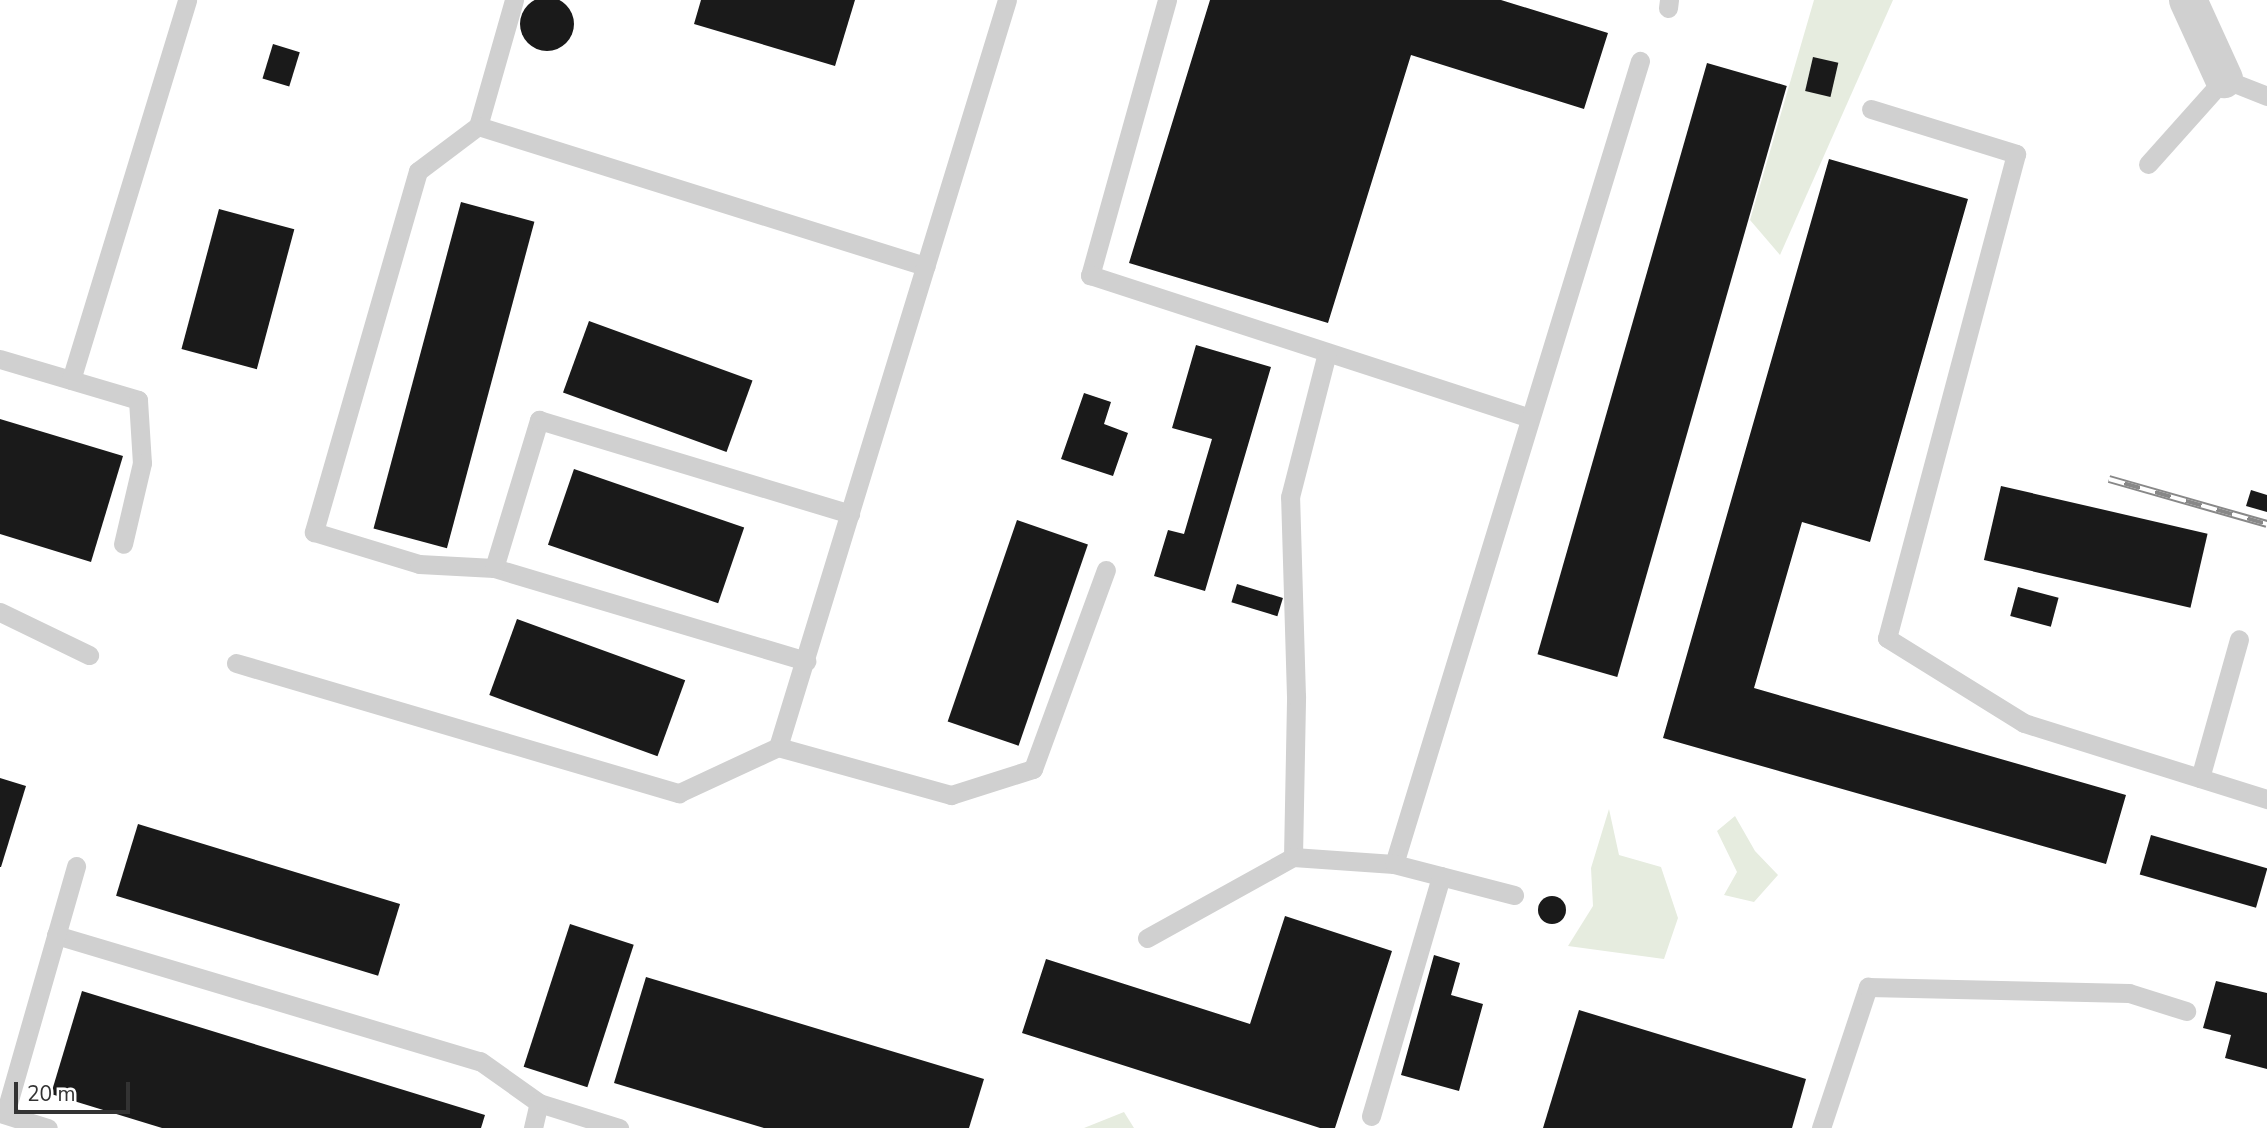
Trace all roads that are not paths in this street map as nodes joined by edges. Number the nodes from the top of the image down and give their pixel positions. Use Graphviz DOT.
graph roads {
  1 [pos="187,0"];
  2 [pos="514,0"];
  3 [pos="1007,0"];
  4 [pos="1167,0"];
  5 [pos="2188,0"];
  6 [pos="1640,61"];
  7 [pos="2224,79"];
  8 [pos="2267,96"];
  9 [pos="1871,109"];
  10 [pos="478,126"];
  11 [pos="2148,163"];
  12 [pos="926,266"];
  13 [pos="1326,352"];
  14 [pos="0,359"];
  15 [pos="71,380"];
  16 [pos="1529,418"];
  17 [pos="850,514"];
  18 [pos="123,544"];
  19 [pos="494,568"];
  20 [pos="1106,570"];
  21 [pos="0,612"];
  22 [pos="2239,639"];
  23 [pos="89,655"];
  24 [pos="806,661"];
  25 [pos="236,663"];
  26 [pos="778,747"];
  27 [pos="2200,778"];
  28 [pos="2267,799"];
  29 [pos="1293,857"];
  30 [pos="1394,864"];
  31 [pos="76,866"];
  32 [pos="1441,876"];
  33 [pos="1514,895"];
  34 [pos="56,935"];
  35 [pos="1147,938"];
  36 [pos="2186,1011"];
  37 [pos="539,1103"];
  38 [pos="2,1114"];
  39 [pos="1371,1116"];
  40 [pos="48,1128"];
  41 [pos="533,1128"];
  42 [pos="619,1128"];
  43 [pos="1821,1128"];
  1 -- 15 [label="lane"];
  2 -- 10 [label="lane"];
  3 -- 12 [label="lane"];
  4 -- 13 [label="lane"];
  5 -- 7 [label="street"];
  6 -- 16 [label="lane"];
  7 -- 8 [label="lane"];
  7 -- 11 [label="lane"];
  9 -- 27 [label="lane"];
  10 -- 12 [label="lane"];
  10 -- 19 [label="lane"];
  12 -- 17 [label="lane"];
  13 -- 16 [label="lane"];
  13 -- 29 [label="lane"];
  14 -- 15 [label="lane"];
  15 -- 18 [label="lane"];
  16 -- 30 [label="lane"];
  17 -- 19 [label="lane"];
  17 -- 24 [label="lane"];
  19 -- 24 [label="lane"];
  20 -- 26 [label="lane"];
  21 -- 23 [label="lane"];
  22 -- 27 [label="lane"];
  24 -- 26 [label="lane"];
  25 -- 26 [label="lane"];
  27 -- 28 [label="lane"];
  29 -- 30 [label="lane"];
  29 -- 35 [label="lane"];
  30 -- 32 [label="lane"];
  31 -- 34 [label="lane"];
  32 -- 33 [label="lane"];
  32 -- 39 [label="lane"];
  34 -- 37 [label="lane"];
  34 -- 38 [label="lane"];
  36 -- 43 [label="lane"];
  37 -- 41 [label="lane"];
  37 -- 42 [label="lane"];
  38 -- 40 [label="lane"];
}
